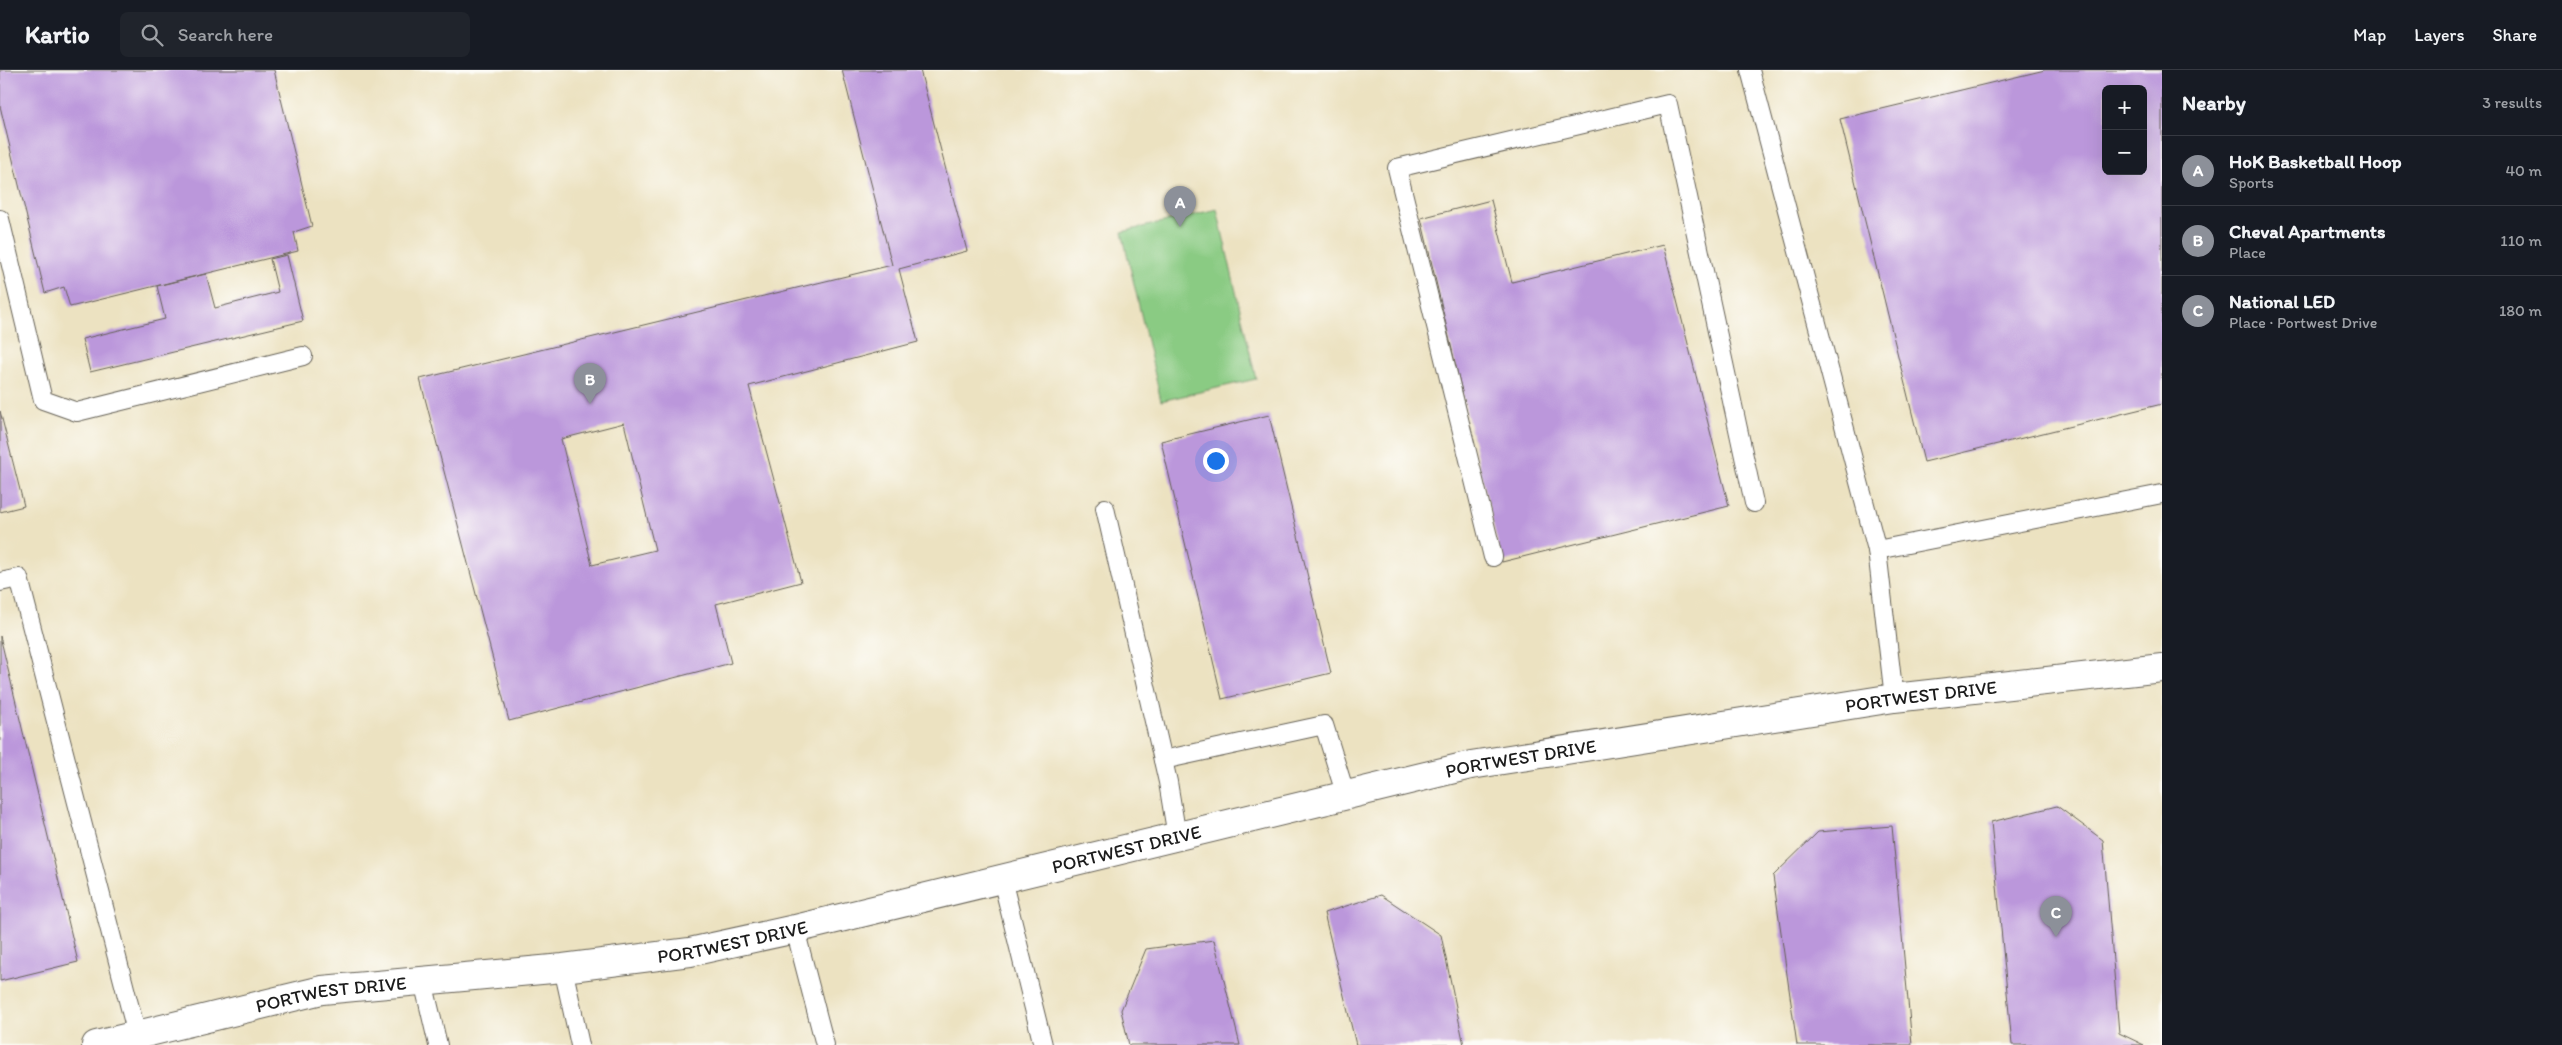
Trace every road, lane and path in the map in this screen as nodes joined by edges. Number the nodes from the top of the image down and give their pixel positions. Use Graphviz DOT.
graph roads {
  1 [pos="1750,70"];
  2 [pos="0,219"];
  3 [pos="303,356"];
  4 [pos="2162,494"];
  5 [pos="1754,503"];
  6 [pos="1105,508"];
  7 [pos="1878,550"];
  8 [pos="1493,557"];
  9 [pos="0,582"];
  10 [pos="2162,668"];
  11 [pos="1894,698"];
  12 [pos="1163,760"];
  13 [pos="1346,796"];
  14 [pos="1177,837"];
  15 [pos="1002,879"];
  16 [pos="795,930"];
  17 [pos="563,968"];
  18 [pos="423,981"];
  19 [pos="137,1035"];
  20 [pos="96,1045"];
  21 [pos="438,1045"];
  22 [pos="580,1045"];
  23 [pos="825,1045"];
  24 [pos="1043,1045"];
  1 -- 7 [label="lane"];
  2 -- 3 [label="lane"];
  4 -- 7 [label="lane"];
  5 -- 8 [label="lane"];
  6 -- 12 [label="lane"];
  7 -- 11 [label="lane"];
  9 -- 19 [label="lane"];
  10 -- 11 [label="street, PORTWEST DRIVE"];
  11 -- 13 [label="street, PORTWEST DRIVE"];
  12 -- 13 [label="lane"];
  12 -- 14 [label="lane"];
  13 -- 14 [label="street, PORTWEST DRIVE"];
  14 -- 15 [label="street, PORTWEST DRIVE"];
  15 -- 16 [label="street, PORTWEST DRIVE"];
  15 -- 24 [label="lane"];
  16 -- 17 [label="street, PORTWEST DRIVE"];
  16 -- 23 [label="lane"];
  17 -- 18 [label="street, PORTWEST DRIVE"];
  17 -- 22 [label="lane"];
  18 -- 19 [label="street, PORTWEST DRIVE"];
  18 -- 21 [label="lane"];
  19 -- 20 [label="street, PORTWEST DRIVE"];
}
